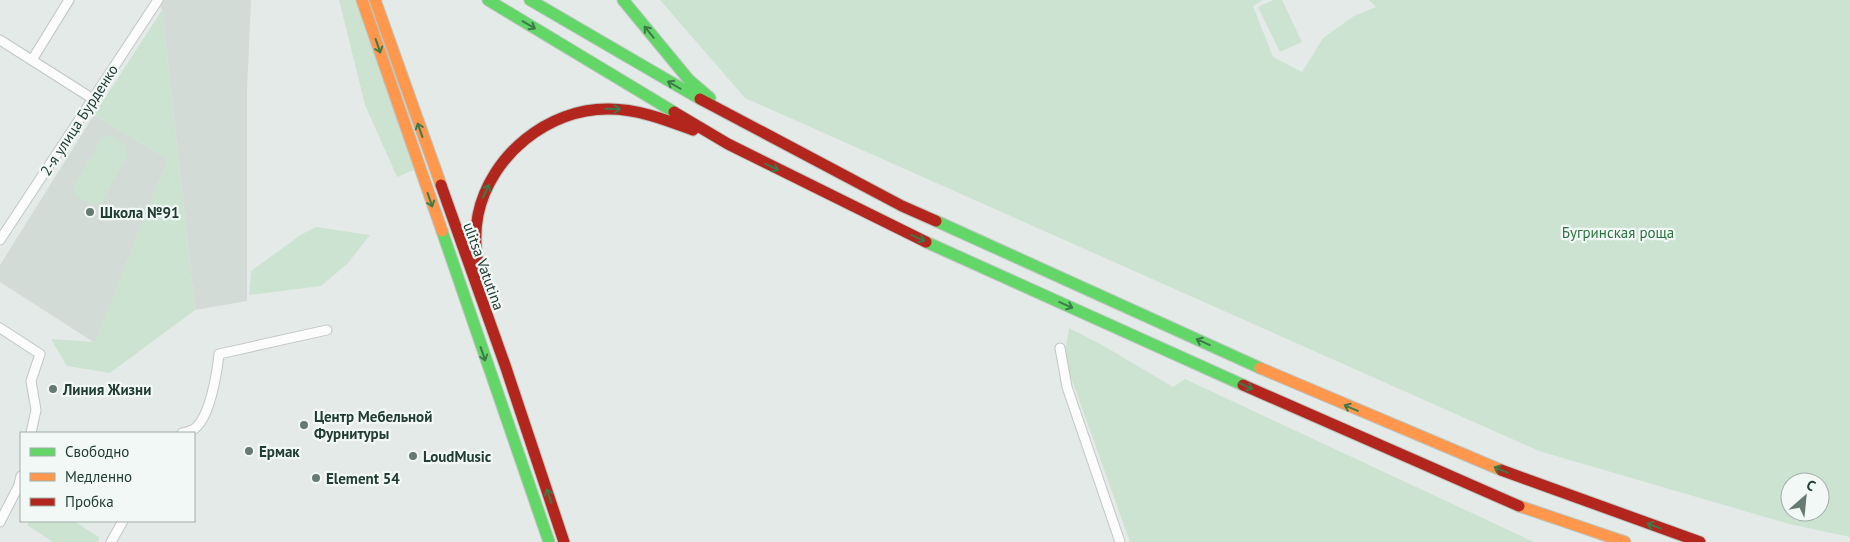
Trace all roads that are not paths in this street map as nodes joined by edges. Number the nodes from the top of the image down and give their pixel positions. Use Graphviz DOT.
graph roads {
  1 [pos="69,0"];
  2 [pos="158,0"];
  3 [pos="362,0"];
  4 [pos="375,0"];
  5 [pos="488,0"];
  6 [pos="530,0"];
  7 [pos="623,0"];
  8 [pos="0,40"];
  9 [pos="32,60"];
  10 [pos="93,99"];
  11 [pos="731,117"];
  12 [pos="728,144"];
  13 [pos="0,240"];
  14 [pos="489,324"];
  15 [pos="0,328"];
  16 [pos="327,330"];
  17 [pos="1060,348"];
  18 [pos="31,432"];
  19 [pos="185,432"];
  20 [pos="20,480"];
  21 [pos="0,522"];
  22 [pos="122,522"];
  23 [pos="111,542"];
  24 [pos="549,542"];
  25 [pos="564,542"];
  26 [pos="1120,542"];
  27 [pos="1625,542"];
  28 [pos="1700,542"];
  1 -- 9 [label="street"];
  2 -- 10 [label="street, 2-я улица Бурденко"];
  3 -- 24 [label="main road, ulitsa Vatutina, one-way"];
  14 -- 4 [label="main road, ulitsa Vatutina, one-way"];
  5 -- 12 [label="main road, one-way"];
  11 -- 6 [label="main road, one-way"];
  11 -- 7 [label="main road, one-way"];
  8 -- 9 [label="street"];
  9 -- 10 [label="street"];
  10 -- 13 [label="street, 2-я улица Бурденко"];
  28 -- 11 [label="main road, one-way"];
  14 -- 12 [label="main road, one-way"];
  12 -- 27 [label="main road, one-way"];
  25 -- 14 [label="main road, ulitsa Vatutina, one-way"];
  15 -- 18 [label="street"];
  16 -- 19 [label="street"];
  17 -- 26 [label="street"];
  20 -- 21 [label="street"];
  22 -- 23 [label="street"];
}
